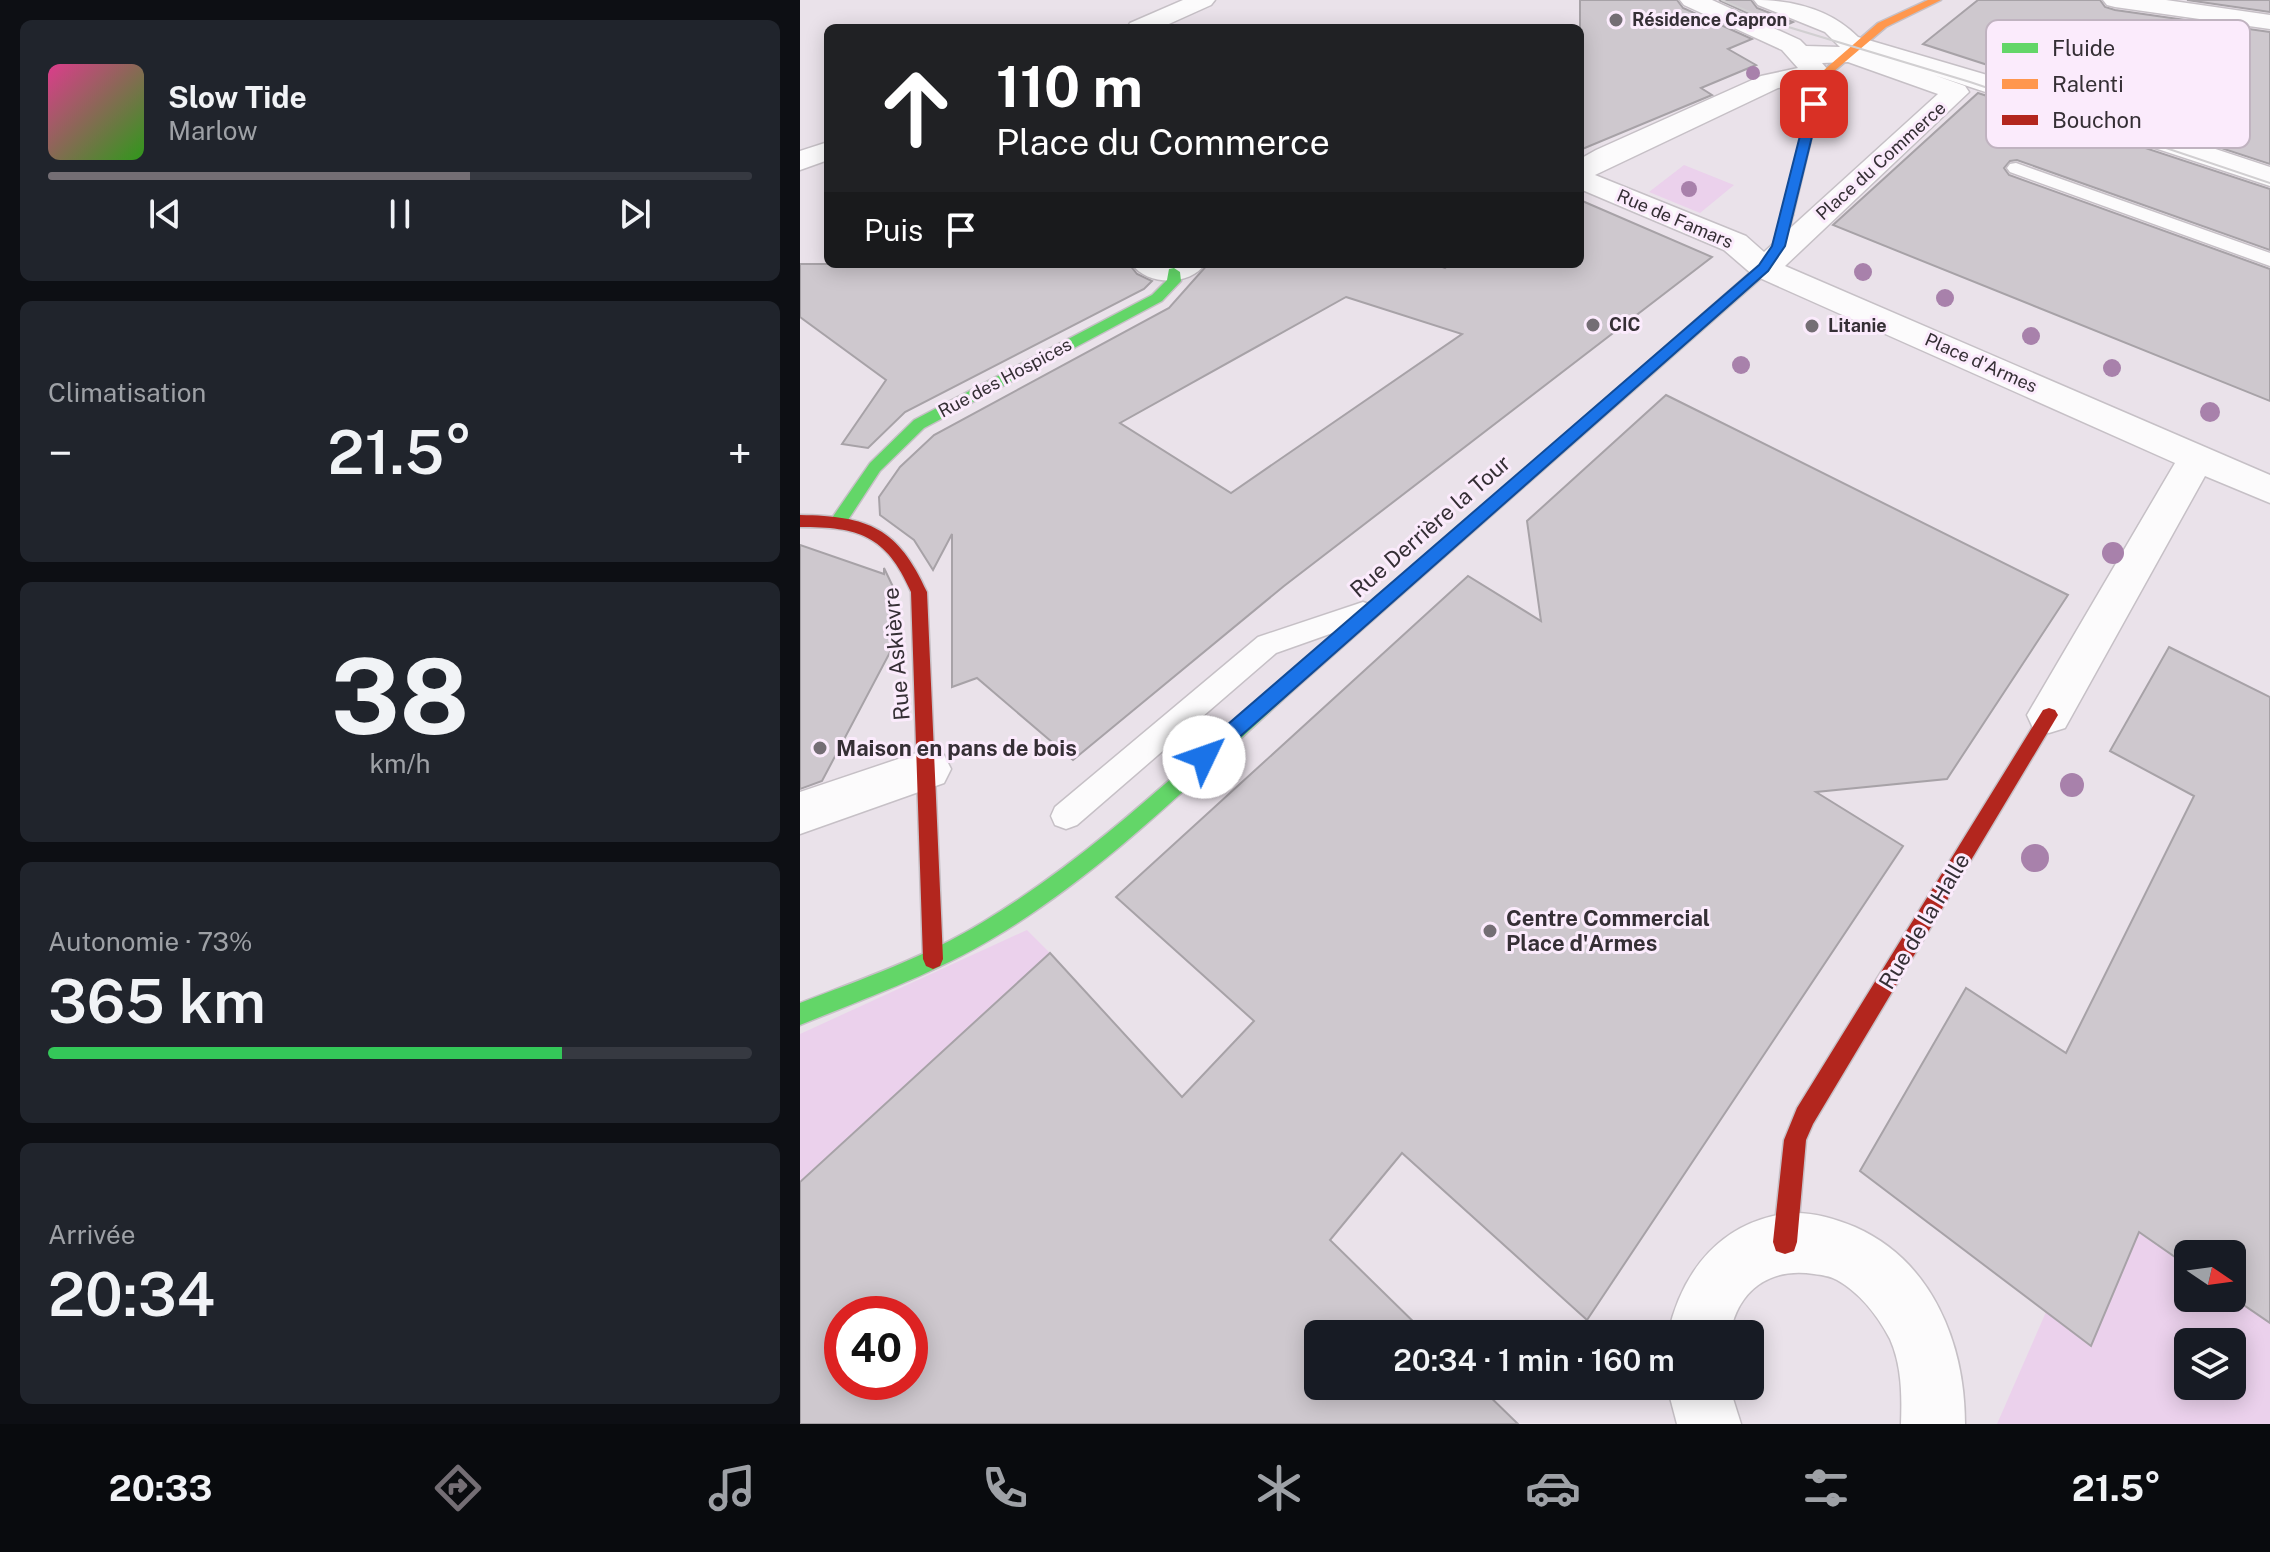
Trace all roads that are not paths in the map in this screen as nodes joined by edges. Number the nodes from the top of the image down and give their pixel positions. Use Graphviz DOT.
graph roads {
  1 [pos="1692,0"];
  2 [pos="1766,0"];
  3 [pos="1936,0"];
  4 [pos="2115,0"];
  5 [pos="1197,7"];
  6 [pos="2270,22"];
  7 [pos="1150,24"];
  8 [pos="1858,45"];
  9 [pos="1801,53"];
  10 [pos="1821,77"];
  11 [pos="1986,83"];
  12 [pos="2183,148"];
  13 [pos="824,152"];
  14 [pos="800,161"];
  15 [pos="824,168"];
  16 [pos="2016,168"];
  17 [pos="1584,169"];
  18 [pos="2270,177"];
  19 [pos="1584,181"];
  20 [pos="2270,260"];
  21 [pos="1170,268"];
  22 [pos="1764,268"];
  23 [pos="2197,458"];
  24 [pos="2270,490"];
  25 [pos="840,519"];
  26 [pos="800,521"];
  27 [pos="1371,609"];
  28 [pos="2049,715"];
  29 [pos="928,769"];
  30 [pos="800,813"];
  31 [pos="1066,816"];
  32 [pos="933,959"];
  33 [pos="800,1014"];
  34 [pos="1785,1242"];
  35 [pos="1703,1320"];
  36 [pos="1702,1400"];
  37 [pos="1709,1424"];
  38 [pos="1933,1424"];
  1 -- 9 [label="street"];
  2 -- 8 [label="street"];
  3 -- 8 [label="street"];
  4 -- 6 [label="street"];
  5 -- 7 [label="street"];
  8 -- 9 [label="street"];
  8 -- 10 [label="street"];
  8 -- 11 [label="street"];
  8 -- 22 [label="street, Place du Commerce"];
  9 -- 10 [label="street"];
  10 -- 17 [label="street"];
  10 -- 22 [label="street, Place du Commerce"];
  12 -- 18 [label="street"];
  13 -- 14 [label="street"];
  14 -- 15 [label="street"];
  16 -- 20 [label="lane"];
  19 -- 22 [label="street, Rue de Famars"];
  21 -- 25 [label="street, Rue des Hospices"];
  22 -- 23 [label="street, Place d'Armes"];
  22 -- 27 [label="street, Rue Derrière la Tour"];
  23 -- 24 [label="street, Place d'Armes"];
  23 -- 28 [label="street, Rue de la Halle"];
  25 -- 26 [label="street, Rue Askièvre"];
  25 -- 29 [label="street, Rue Askièvre"];
  27 -- 31 [label="lane"];
  27 -- 32 [label="street, Rue Derrière la Tour"];
  28 -- 34 [label="street, Rue de la Halle"];
  29 -- 30 [label="street"];
  29 -- 32 [label="street, Rue Askièvre"];
  32 -- 33 [label="street, Rue Derrière la Tour"];
  34 -- 35 [label="street"];
  34 -- 38 [label="street"];
  36 -- 37 [label="street"];
}
